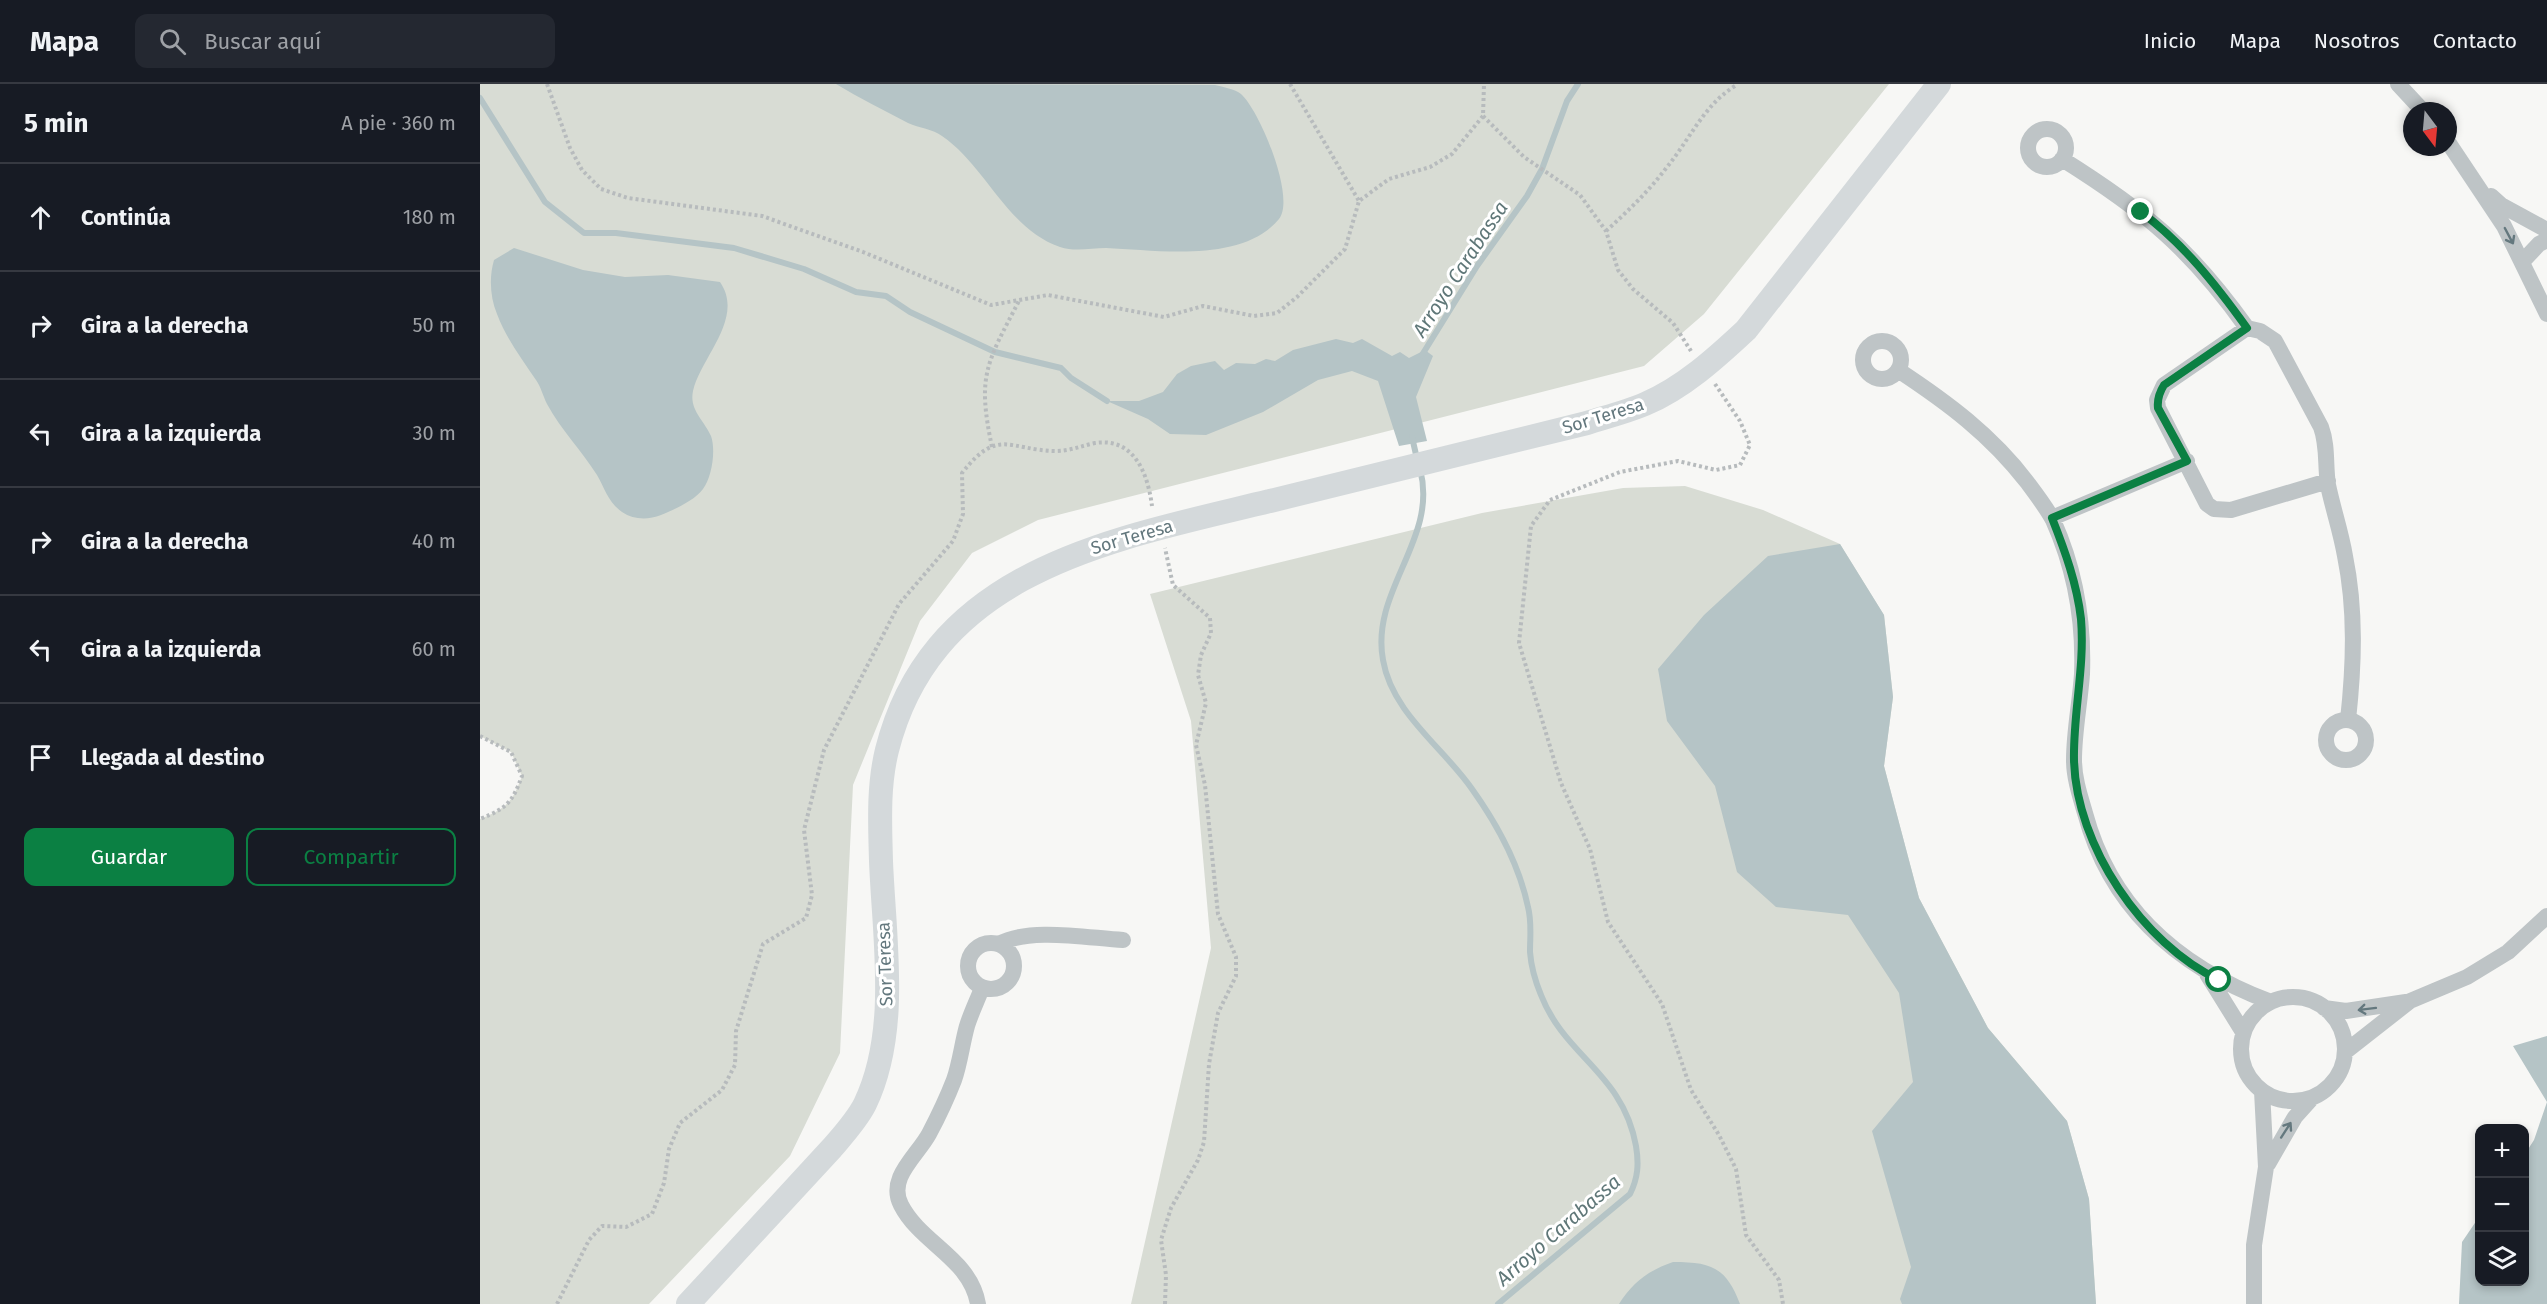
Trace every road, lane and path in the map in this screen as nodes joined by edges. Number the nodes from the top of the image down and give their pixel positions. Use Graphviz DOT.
graph roads {
  1 [pos="547,84"];
  2 [pos="1290,84"];
  3 [pos="1484,84"];
  4 [pos="1939,84"];
  5 [pos="2398,84"];
  6 [pos="1736,86"];
  7 [pos="2415,102"];
  8 [pos="1484,116"];
  9 [pos="2457,155"];
  10 [pos="2062,159"];
  11 [pos="2479,186"];
  12 [pos="1359,201"];
  13 [pos="2547,230"];
  14 [pos="1606,231"];
  15 [pos="2547,240"];
  16 [pos="2523,261"];
  17 [pos="1019,301"];
  18 [pos="2547,313"];
  19 [pos="2247,328"];
  20 [pos="1694,354"];
  21 [pos="1898,370"];
  22 [pos="1716,384"];
  23 [pos="992,447"];
  24 [pos="2187,461"];
  25 [pos="2328,481"];
  26 [pos="1152,506"];
  27 [pos="2052,518"];
  28 [pos="1165,548"];
  29 [pos="2348,720"];
  30 [pos="480,736"];
  31 [pos="480,819"];
  32 [pos="2547,916"];
  33 [pos="1123,940"];
  34 [pos="999,944"];
  35 [pos="2206,974"];
  36 [pos="982,988"];
  37 [pos="2410,1001"];
  38 [pos="2271,1002"];
  39 [pos="2324,1008"];
  40 [pos="2243,1032"];
  41 [pos="2345,1052"];
  42 [pos="2262,1091"];
  43 [pos="2313,1097"];
  44 [pos="2266,1167"];
  45 [pos="557,1304"];
  46 [pos="688,1304"];
  47 [pos="978,1304"];
  48 [pos="1165,1304"];
  49 [pos="1783,1304"];
  50 [pos="2254,1304"];
  1 -- 17 [label="path"];
  2 -- 12 [label="path"];
  3 -- 8 [label="path"];
  4 -- 46 [label="street, Sor Teresa"];
  5 -- 7 [label="street"];
  6 -- 14 [label="path"];
  8 -- 12 [label="path"];
  8 -- 14 [label="path"];
  9 -- 11 [label="street"];
  10 -- 19 [label="street"];
  11 -- 13 [label="street"];
  11 -- 16 [label="street, one-way"];
  12 -- 17 [label="path"];
  14 -- 20 [label="path"];
  15 -- 16 [label="street"];
  16 -- 18 [label="street"];
  17 -- 23 [label="path"];
  19 -- 24 [label="street"];
  19 -- 25 [label="street"];
  21 -- 27 [label="street"];
  22 -- 49 [label="path"];
  23 -- 26 [label="path"];
  23 -- 45 [label="path"];
  24 -- 25 [label="street"];
  24 -- 27 [label="street"];
  25 -- 29 [label="street"];
  27 -- 35 [label="street"];
  28 -- 48 [label="path"];
  30 -- 31 [label="path"];
  32 -- 37 [label="street"];
  33 -- 34 [label="street"];
  34 -- 36 [label="street"];
  34 -- 36 [label="street"];
  35 -- 38 [label="street"];
  35 -- 40 [label="street"];
  36 -- 47 [label="street"];
  37 -- 39 [label="street, one-way"];
  37 -- 41 [label="street"];
  38 -- 39 [label="street"];
  38 -- 40 [label="street"];
  39 -- 41 [label="street"];
  40 -- 42 [label="street"];
  41 -- 43 [label="street"];
  42 -- 43 [label="street"];
  42 -- 44 [label="street"];
  44 -- 43 [label="street, one-way"];
  44 -- 50 [label="street"];
}
